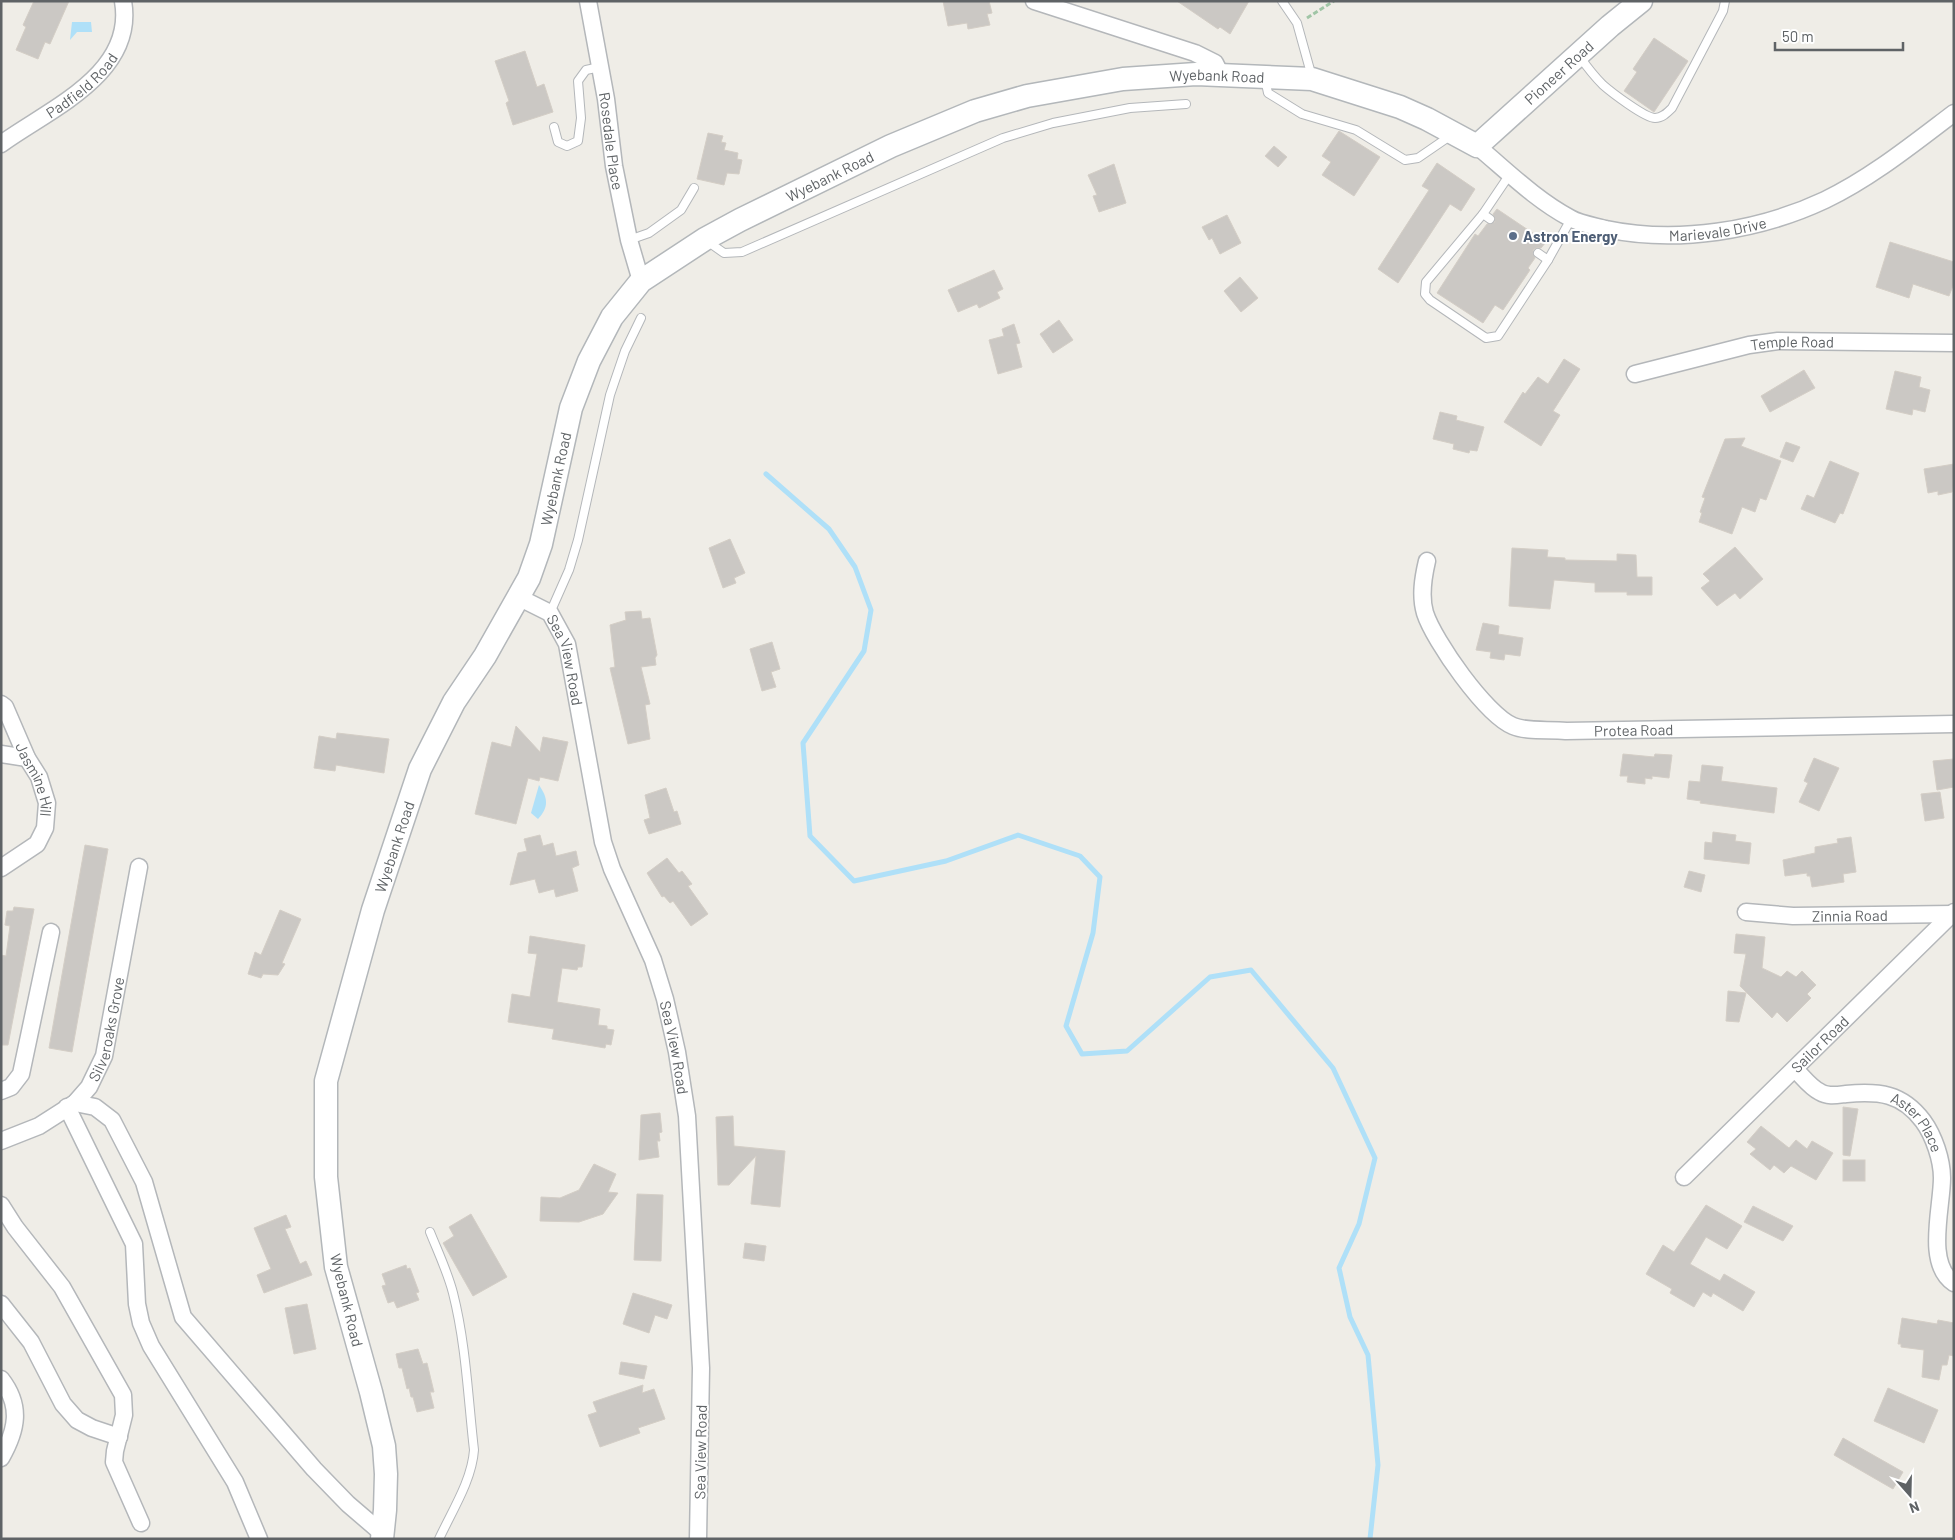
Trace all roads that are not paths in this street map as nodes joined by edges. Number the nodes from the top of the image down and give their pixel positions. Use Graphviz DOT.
graph roads {
  1 [pos="123,1"];
  2 [pos="588,1"];
  3 [pos="1034,1"];
  4 [pos="1282,1"];
  5 [pos="1641,1"];
  6 [pos="1725,1"];
  7 [pos="1578,55"];
  8 [pos="600,67"];
  9 [pos="1221,75"];
  10 [pos="1265,75"];
  11 [pos="1312,79"];
  12 [pos="1186,104"];
  13 [pos="1954,113"];
  14 [pos="554,127"];
  15 [pos="1454,134"];
  16 [pos="1,144"];
  17 [pos="1477,146"];
  18 [pos="1510,174"];
  19 [pos="694,188"];
  20 [pos="1483,214"];
  21 [pos="1490,219"];
  22 [pos="1571,219"];
  23 [pos="705,239"];
  24 [pos="629,240"];
  25 [pos="1538,253"];
  26 [pos="1548,260"];
  27 [pos="641,281"];
  28 [pos="641,318"];
  29 [pos="1954,343"];
  30 [pos="1634,374"];
  31 [pos="1427,561"];
  32 [pos="518,597"];
  33 [pos="550,612"];
  34 [pos="1,704"];
  35 [pos="1954,724"];
  36 [pos="1,754"];
  37 [pos="28,758"];
  38 [pos="139,866"];
  39 [pos="1,868"];
  40 [pos="1746,912"];
  41 [pos="1954,913"];
  42 [pos="51,932"];
  43 [pos="1795,1069"];
  44 [pos="1,1091"];
  45 [pos="71,1105"];
  46 [pos="1,1141"];
  47 [pos="1684,1177"];
  48 [pos="1,1205"];
  49 [pos="430,1232"];
  50 [pos="1954,1283"];
  51 [pos="1,1304"];
  52 [pos="1,1379"];
  53 [pos="119,1437"];
  54 [pos="1,1458"];
  55 [pos="141,1524"];
  56 [pos="382,1536"];
  57 [pos="259,1539"];
  58 [pos="439,1539"];
  59 [pos="698,1539"];
  1 -- 16 [label="street, Padfield Road"];
  2 -- 8 [label="street, Rosedale Place"];
  3 -- 9 [label="street"];
  4 -- 11 [label="lane"];
  5 -- 7 [label="main road, Pioneer Road"];
  6 -- 7 [label="lane"];
  7 -- 17 [label="main road, Pioneer Road"];
  8 -- 14 [label="lane"];
  8 -- 24 [label="street, Rosedale Place"];
  9 -- 10 [label="main road, Wyebank Road"];
  9 -- 23 [label="main road, Wyebank Road"];
  10 -- 11 [label="main road, Wyebank Road"];
  10 -- 15 [label="lane"];
  11 -- 15 [label="main road, Wyebank Road"];
  12 -- 23 [label="lane"];
  13 -- 22 [label="street, Marievale Drive"];
  15 -- 17 [label="main road, Wyebank Road"];
  17 -- 18 [label="street, Marievale Drive"];
  18 -- 20 [label="lane"];
  18 -- 22 [label="street, Marievale Drive"];
  19 -- 24 [label="lane"];
  20 -- 21 [label="lane"];
  20 -- 26 [label="lane"];
  22 -- 26 [label="lane"];
  23 -- 27 [label="main road, Wyebank Road"];
  24 -- 27 [label="street, Rosedale Place"];
  25 -- 26 [label="lane"];
  27 -- 32 [label="main road, Wyebank Road"];
  28 -- 33 [label="lane"];
  29 -- 30 [label="street, Temple Road"];
  31 -- 35 [label="street, Protea Road"];
  32 -- 33 [label="street, Sea View Road"];
  32 -- 56 [label="main road, Wyebank Road"];
  33 -- 59 [label="street, Sea View Road"];
  34 -- 37 [label="street, Jasmine Hill"];
  36 -- 37 [label="street"];
  37 -- 39 [label="street, Jasmine Hill"];
  38 -- 45 [label="street, Silveroaks Grove"];
  40 -- 41 [label="street, Zinnia Road"];
  41 -- 43 [label="street, Sailor Road"];
  42 -- 44 [label="street"];
  43 -- 47 [label="street, Sailor Road"];
  43 -- 50 [label="street, Aster Place"];
  45 -- 46 [label="street, Silveroaks Grove"];
  45 -- 56 [label="street"];
  45 -- 57 [label="street"];
  48 -- 53 [label="street"];
  49 -- 58 [label="lane"];
  51 -- 53 [label="street"];
  52 -- 54 [label="street"];
  53 -- 55 [label="street"];
}
